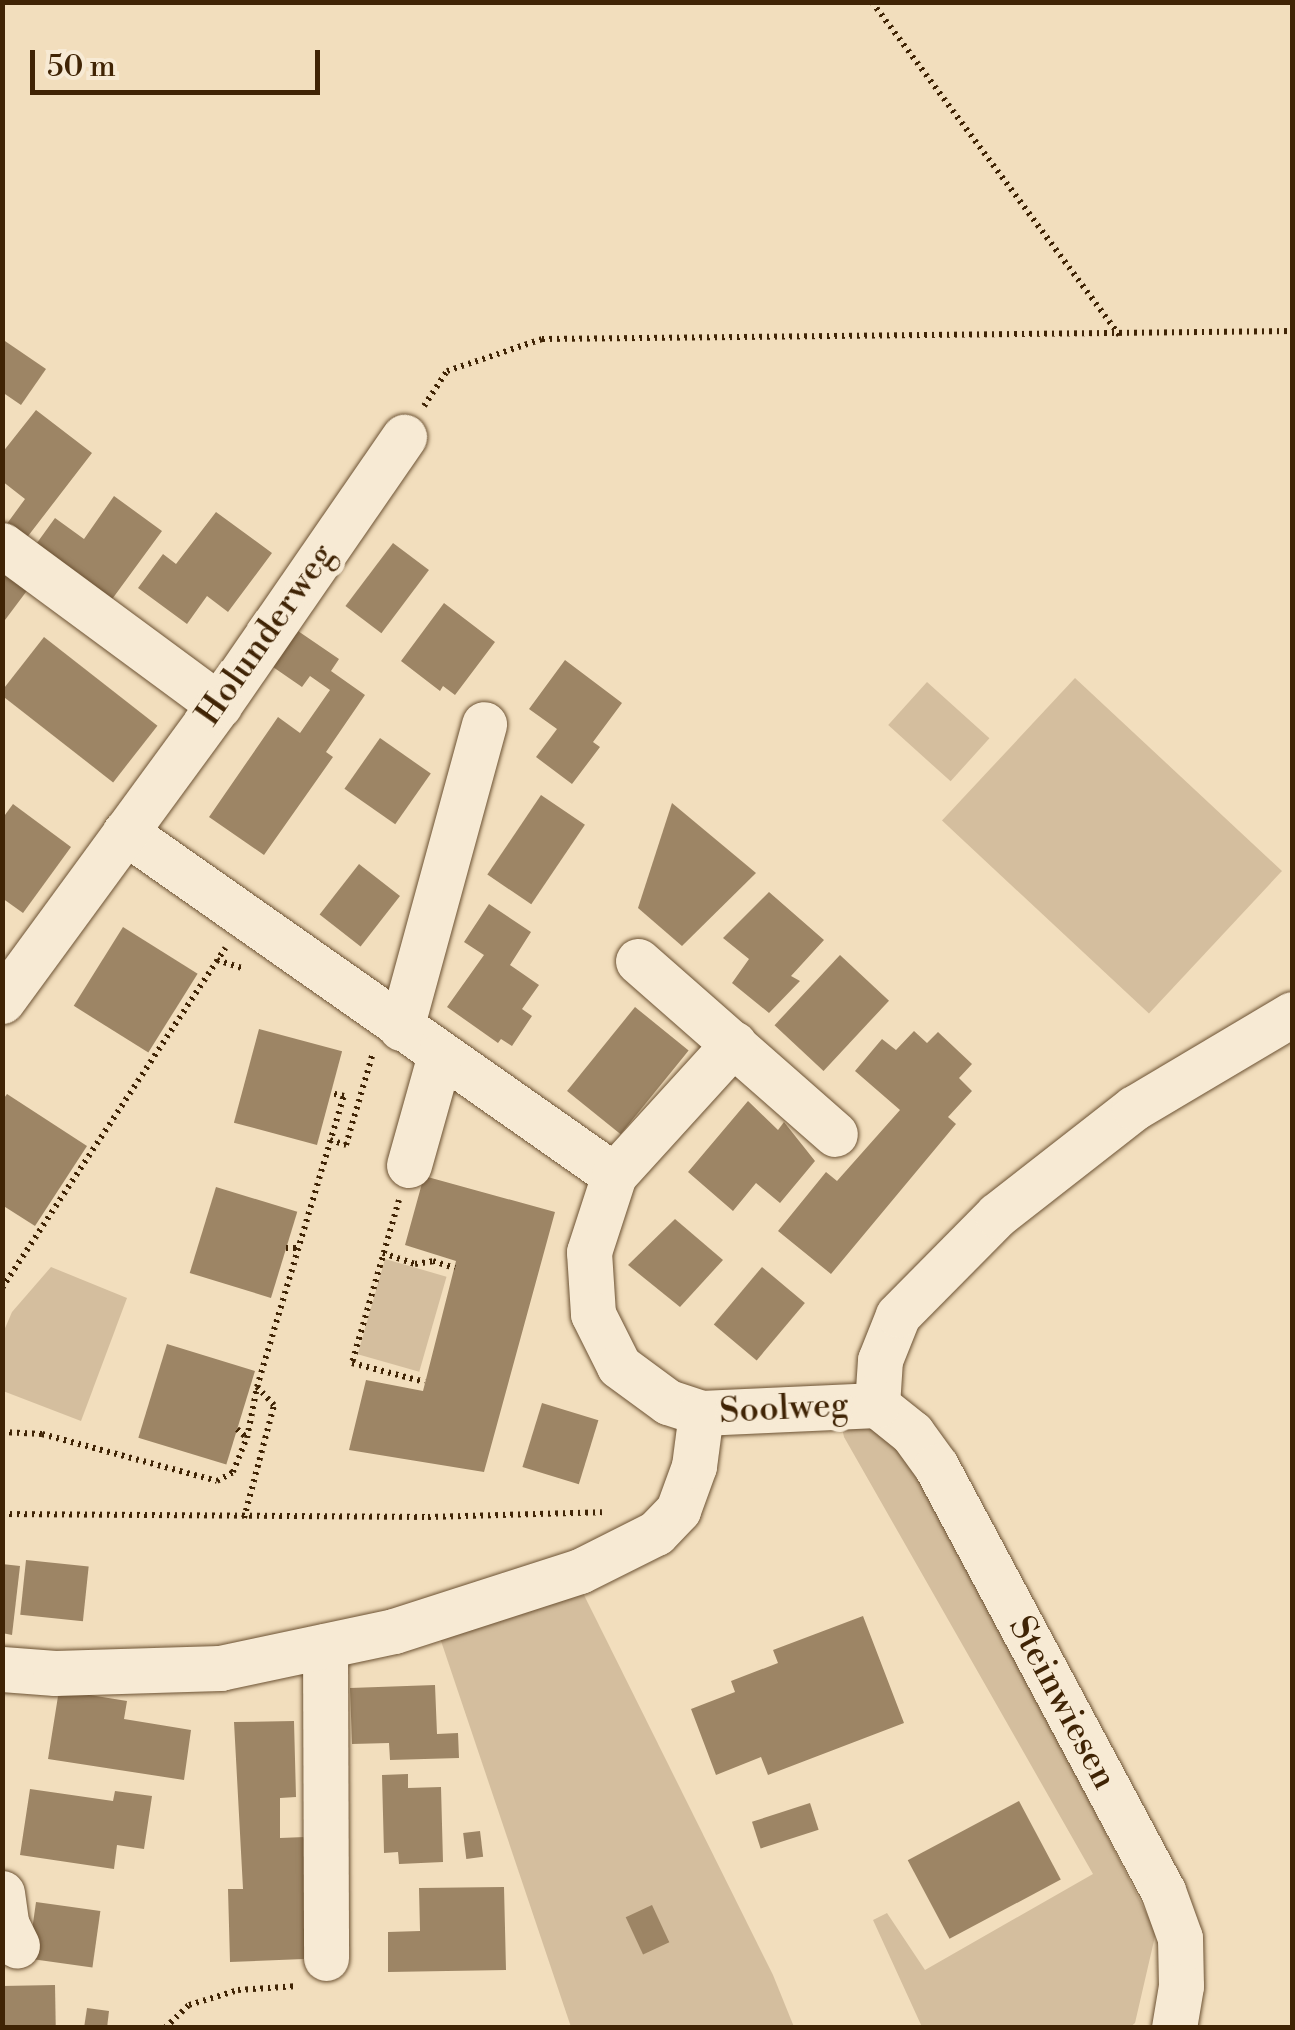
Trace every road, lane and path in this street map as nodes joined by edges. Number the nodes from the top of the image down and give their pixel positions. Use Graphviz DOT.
graph roads {
  1 [pos="872,2"];
  2 [pos="1292,331"];
  3 [pos="1120,336"];
  4 [pos="404,436"];
  5 [pos="2,545"];
  6 [pos="219,704"];
  7 [pos="484,724"];
  8 [pos="125,832"];
  9 [pos="245,917"];
  10 [pos="638,961"];
  11 [pos="9,975"];
  12 [pos="1292,1014"];
  13 [pos="393,1022"];
  14 [pos="734,1044"];
  15 [pos="440,1054"];
  16 [pos="331,1093"];
  17 [pos="836,1134"];
  18 [pos="330,1140"];
  19 [pos="410,1165"];
  20 [pos="614,1176"];
  21 [pos="286,1248"];
  22 [pos="299,1248"];
  23 [pos="383,1253"];
  24 [pos="455,1268"];
  25 [pos="2,1288"];
  26 [pos="425,1382"];
  27 [pos="256,1387"];
  28 [pos="877,1405"];
  29 [pos="701,1413"];
  30 [pos="237,1429"];
  31 [pos="2,1432"];
  32 [pos="248,1438"];
  33 [pos="678,1510"];
  34 [pos="2,1514"];
  35 [pos="244,1518"];
  36 [pos="325,1646"];
  37 [pos="2,1669"];
  38 [pos="2,1893"];
  39 [pos="17,1946"];
  40 [pos="326,1958"];
  41 [pos="165,2028"];
  42 [pos="1174,2028"];
  1 -- 3 [label="path"];
  2 -- 3 [label="path"];
  3 -- 4 [label="path"];
  4 -- 6 [label="street, Holunderweg"];
  5 -- 6 [label="street"];
  6 -- 8 [label="street, Holunderweg"];
  7 -- 13 [label="street"];
  8 -- 9 [label="street"];
  8 -- 11 [label="street, Holunderweg"];
  9 -- 13 [label="street"];
  9 -- 25 [label="path"];
  10 -- 14 [label="street"];
  12 -- 28 [label="street, Soolweg"];
  13 -- 15 [label="street"];
  13 -- 18 [label="path"];
  14 -- 17 [label="street"];
  14 -- 20 [label="street"];
  15 -- 19 [label="street"];
  15 -- 20 [label="street"];
  16 -- 18 [label="path"];
  18 -- 22 [label="path"];
  19 -- 23 [label="path"];
  20 -- 29 [label="street"];
  21 -- 22 [label="path"];
  22 -- 27 [label="path"];
  23 -- 24 [label="path"];
  23 -- 26 [label="path"];
  27 -- 32 [label="path"];
  27 -- 35 [label="path"];
  28 -- 29 [label="street, Soolweg"];
  28 -- 42 [label="street, Steinwiesen"];
  29 -- 33 [label="street, Soolweg"];
  30 -- 32 [label="path"];
  31 -- 32 [label="path"];
  33 -- 35 [label="path"];
  33 -- 36 [label="street"];
  34 -- 35 [label="path"];
  36 -- 37 [label="street"];
  36 -- 40 [label="street"];
  38 -- 39 [label="street"];
  40 -- 41 [label="path"];
}
